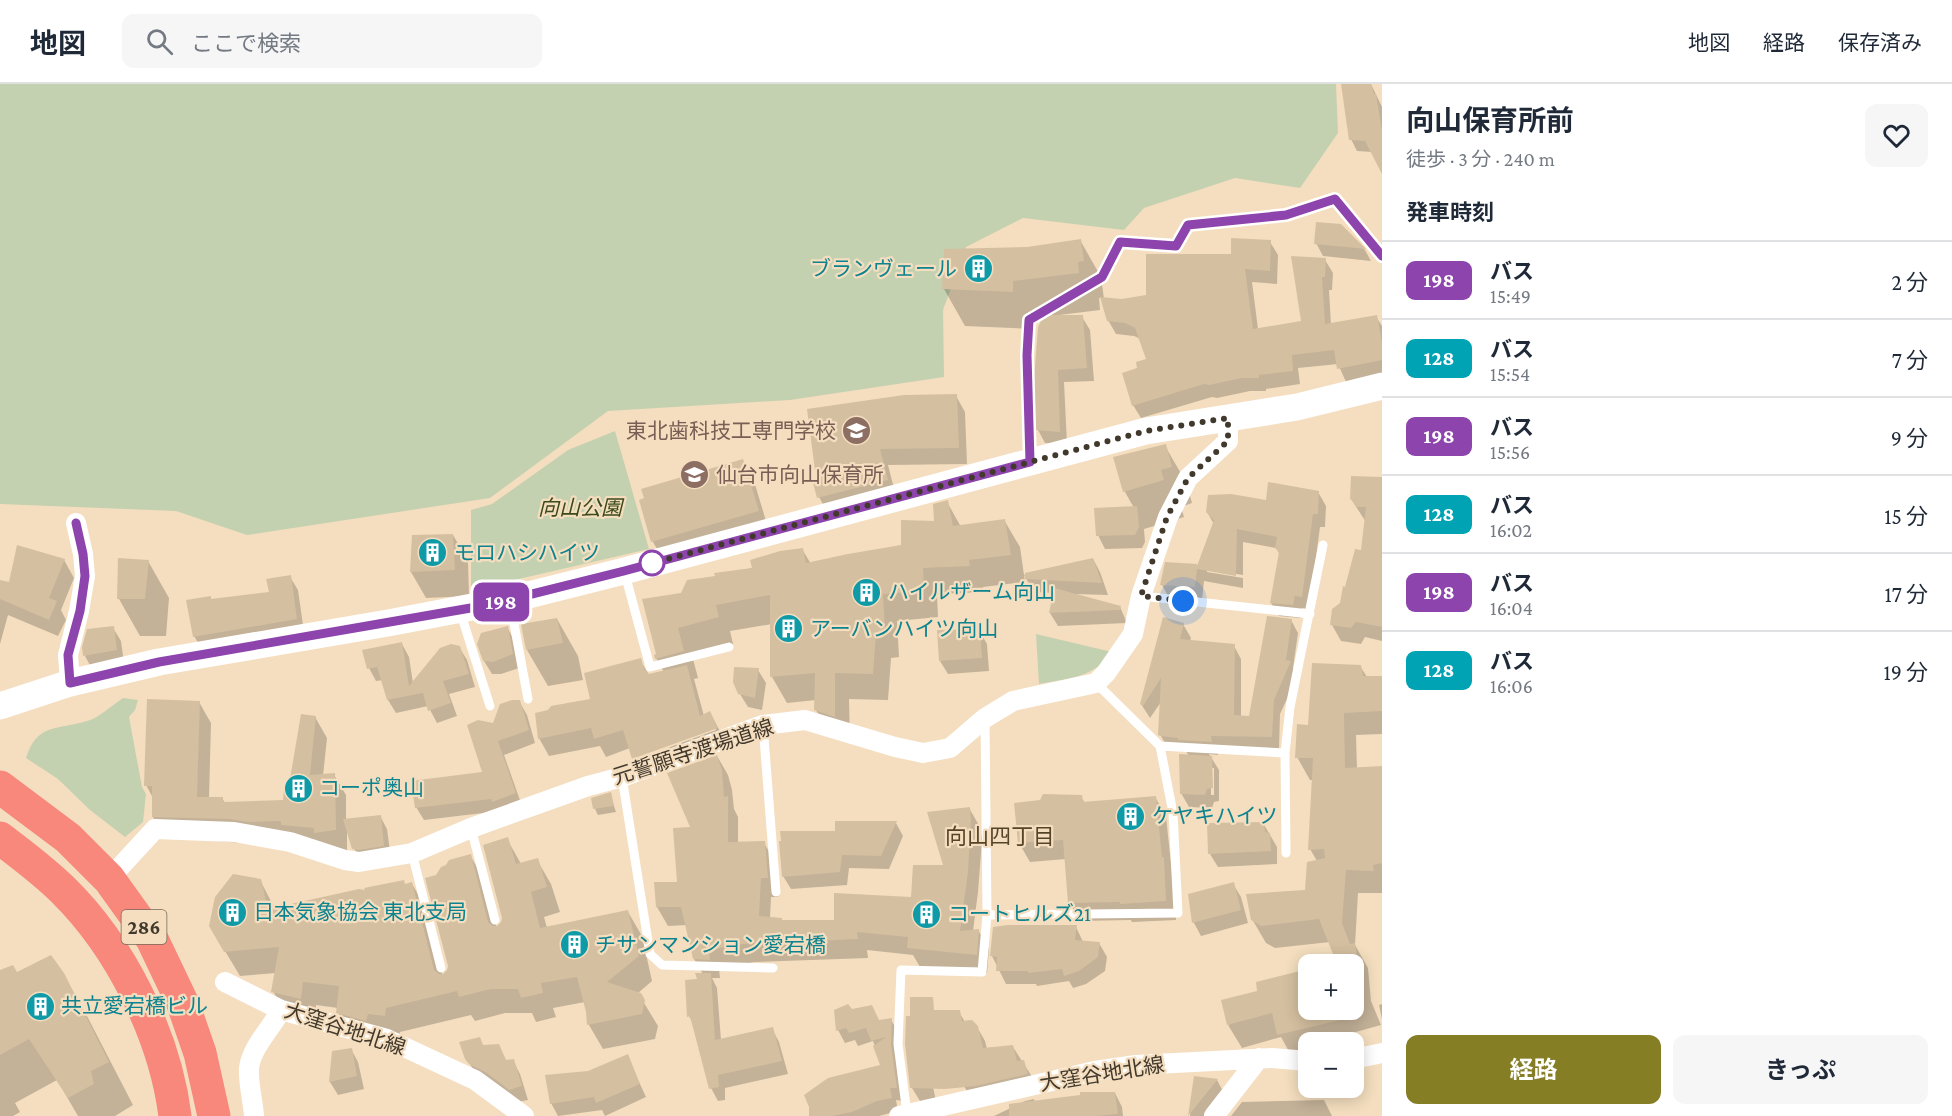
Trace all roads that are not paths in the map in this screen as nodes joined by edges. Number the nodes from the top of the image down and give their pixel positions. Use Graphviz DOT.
graph roads {
  1 [pos="1382,256"];
  2 [pos="1382,386"];
  3 [pos="1228,418"];
  4 [pos="1030,462"];
  5 [pos="76,523"];
  6 [pos="1323,545"];
  7 [pos="624,571"];
  8 [pos="1141,596"];
  9 [pos="509,600"];
  10 [pos="460,610"];
  11 [pos="1310,615"];
  12 [pos="729,646"];
  13 [pos="70,683"];
  14 [pos="1096,683"];
  15 [pos="528,699"];
  16 [pos="0,706"];
  17 [pos="490,706"];
  18 [pos="985,718"];
  19 [pos="763,725"];
  20 [pos="1160,746"];
  21 [pos="1285,753"];
  22 [pos="622,777"];
  23 [pos="0,787"];
  24 [pos="471,828"];
  25 [pos="0,838"];
  26 [pos="412,853"];
  27 [pos="1286,853"];
  28 [pos="109,879"];
  29 [pos="776,892"];
  30 [pos="987,915"];
  31 [pos="495,920"];
  32 [pos="441,968"];
  33 [pos="773,968"];
  34 [pos="225,982"];
  35 [pos="281,1010"];
  36 [pos="1382,1053"];
  37 [pos="1364,1057"];
  38 [pos="1259,1058"];
  39 [pos="1298,1060"];
  40 [pos="967,1108"];
  41 [pos="903,1115"];
  42 [pos="175,1116"];
  43 [pos="214,1116"];
  44 [pos="254,1116"];
  45 [pos="524,1116"];
  46 [pos="1214,1116"];
  1 -- 4 [label="lane"];
  2 -- 3 [label="street"];
  3 -- 4 [label="street"];
  3 -- 8 [label="street"];
  4 -- 7 [label="street"];
  5 -- 13 [label="street"];
  6 -- 11 [label="lane"];
  7 -- 9 [label="street"];
  7 -- 12 [label="lane"];
  8 -- 11 [label="lane"];
  8 -- 14 [label="street"];
  9 -- 10 [label="street"];
  9 -- 15 [label="lane"];
  10 -- 13 [label="street"];
  10 -- 17 [label="lane"];
  11 -- 21 [label="lane"];
  13 -- 16 [label="street"];
  14 -- 18 [label="street, 元誓願寺渡場道線"];
  14 -- 20 [label="lane"];
  18 -- 19 [label="street, 元誓願寺渡場道線"];
  18 -- 30 [label="lane"];
  19 -- 22 [label="street, 元誓願寺渡場道線"];
  19 -- 29 [label="lane"];
  20 -- 21 [label="lane"];
  20 -- 30 [label="lane"];
  21 -- 27 [label="lane"];
  22 -- 24 [label="street, 元誓願寺渡場道線"];
  22 -- 33 [label="lane"];
  23 -- 28 [label="highway, 286"];
  24 -- 26 [label="street, 元誓願寺渡場道線"];
  24 -- 31 [label="lane"];
  25 -- 42 [label="highway, 286"];
  26 -- 28 [label="street, 元誓願寺渡場道線"];
  26 -- 32 [label="lane"];
  28 -- 43 [label="highway, 286"];
  30 -- 41 [label="lane"];
  34 -- 35 [label="street, 大窪谷地北線"];
  35 -- 44 [label="street"];
  35 -- 45 [label="street, 大窪谷地北線"];
  36 -- 37 [label="street"];
  38 -- 39 [label="street, 大窪谷地北線"];
  38 -- 40 [label="street, 大窪谷地北線"];
  38 -- 46 [label="street"];
  40 -- 41 [label="street, 大窪谷地北線"];
}
